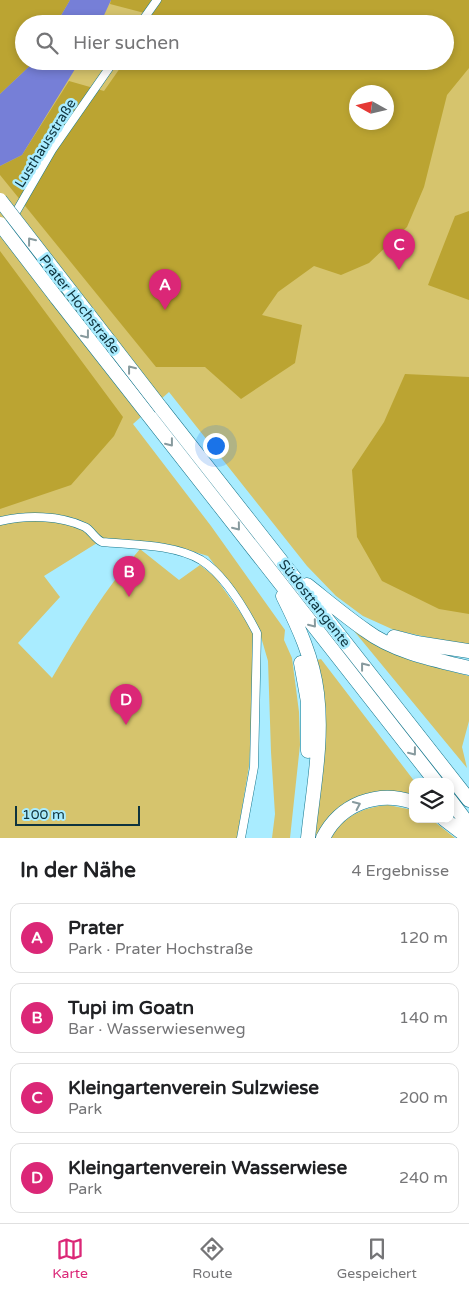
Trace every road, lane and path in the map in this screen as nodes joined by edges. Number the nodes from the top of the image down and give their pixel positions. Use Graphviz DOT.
graph roads {
  1 [pos="157,0"];
  2 [pos="146,15"];
  3 [pos="108,70"];
  4 [pos="0,200"];
  5 [pos="0,224"];
  6 [pos="0,239"];
  7 [pos="161,408"];
  8 [pos="149,417"];
  9 [pos="0,521"];
  10 [pos="272,572"];
  11 [pos="290,573"];
  12 [pos="354,620"];
  13 [pos="469,651"];
  14 [pos="469,668"];
  15 [pos="433,778"];
  16 [pos="469,800"];
  17 [pos="409,801"];
  18 [pos="454,805"];
  19 [pos="449,823"];
  20 [pos="469,825"];
  21 [pos="241,838"];
  22 [pos="299,838"];
  23 [pos="308,838"];
  24 [pos="323,838"];
  25 [pos="469,838"];
  1 -- 2 [label="street"];
  3 -- 6 [label="street, Lusthausstraße"];
  7 -- 4 [label="highway, Prater Hochstraße, one-way, bridge"];
  5 -- 8 [label="highway, Prater Hochstraße, one-way, bridge"];
  7 -- 11 [label="highway, Südosttangente"];
  8 -- 10 [label="highway, Südosttangente, one-way"];
  9 -- 21 [label="street"];
  10 -- 15 [label="highway, Südosttangente, one-way"];
  10 -- 22 [label="highway"];
  10 -- 23 [label="highway"];
  11 -- 12 [label="highway"];
  16 -- 11 [label="highway, Südosttangente, one-way"];
  12 -- 13 [label="highway"];
  12 -- 14 [label="highway"];
  24 -- 17 [label="highway, one-way"];
  18 -- 20 [label="highway"];
  19 -- 25 [label="highway"];
}
